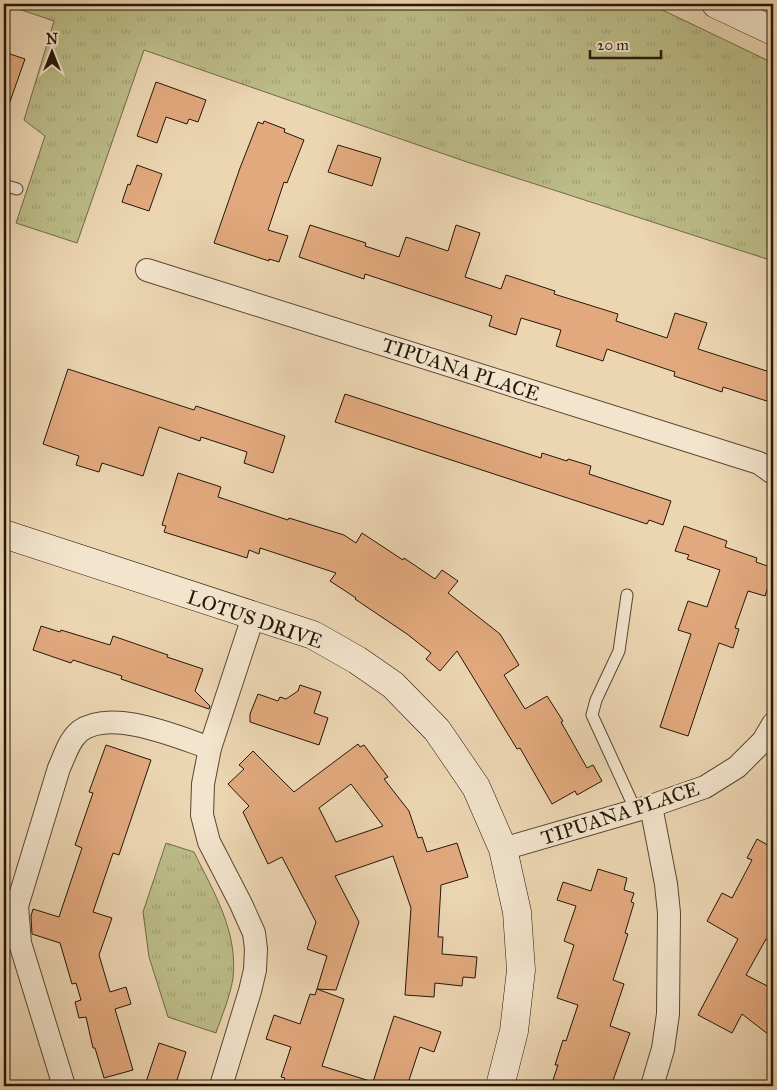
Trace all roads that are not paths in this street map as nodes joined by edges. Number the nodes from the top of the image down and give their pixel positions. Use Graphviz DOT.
graph roads {
  1 [pos="716,4"];
  2 [pos="773,31"];
  3 [pos="4,185"];
  4 [pos="17,188"];
  5 [pos="146,270"];
  6 [pos="773,473"];
  7 [pos="4,534"];
  8 [pos="627,594"];
  9 [pos="254,617"];
  10 [pos="773,724"];
  11 [pos="210,748"];
  12 [pos="644,809"];
  13 [pos="503,849"];
  14 [pos="64,1086"];
  15 [pos="220,1086"];
  16 [pos="500,1086"];
  17 [pos="652,1086"];
  1 -- 2 [label="street"];
  3 -- 4 [label="lane"];
  5 -- 6 [label="street, TIPUANA PLACE"];
  7 -- 9 [label="street, LOTUS DRIVE"];
  8 -- 12 [label="lane"];
  9 -- 11 [label="street"];
  9 -- 13 [label="street, LOTUS DRIVE"];
  10 -- 12 [label="street, TIPUANA PLACE"];
  11 -- 14 [label="street"];
  11 -- 15 [label="street"];
  12 -- 13 [label="street, TIPUANA PLACE"];
  12 -- 17 [label="street"];
  13 -- 16 [label="street, LOTUS DRIVE"];
}
